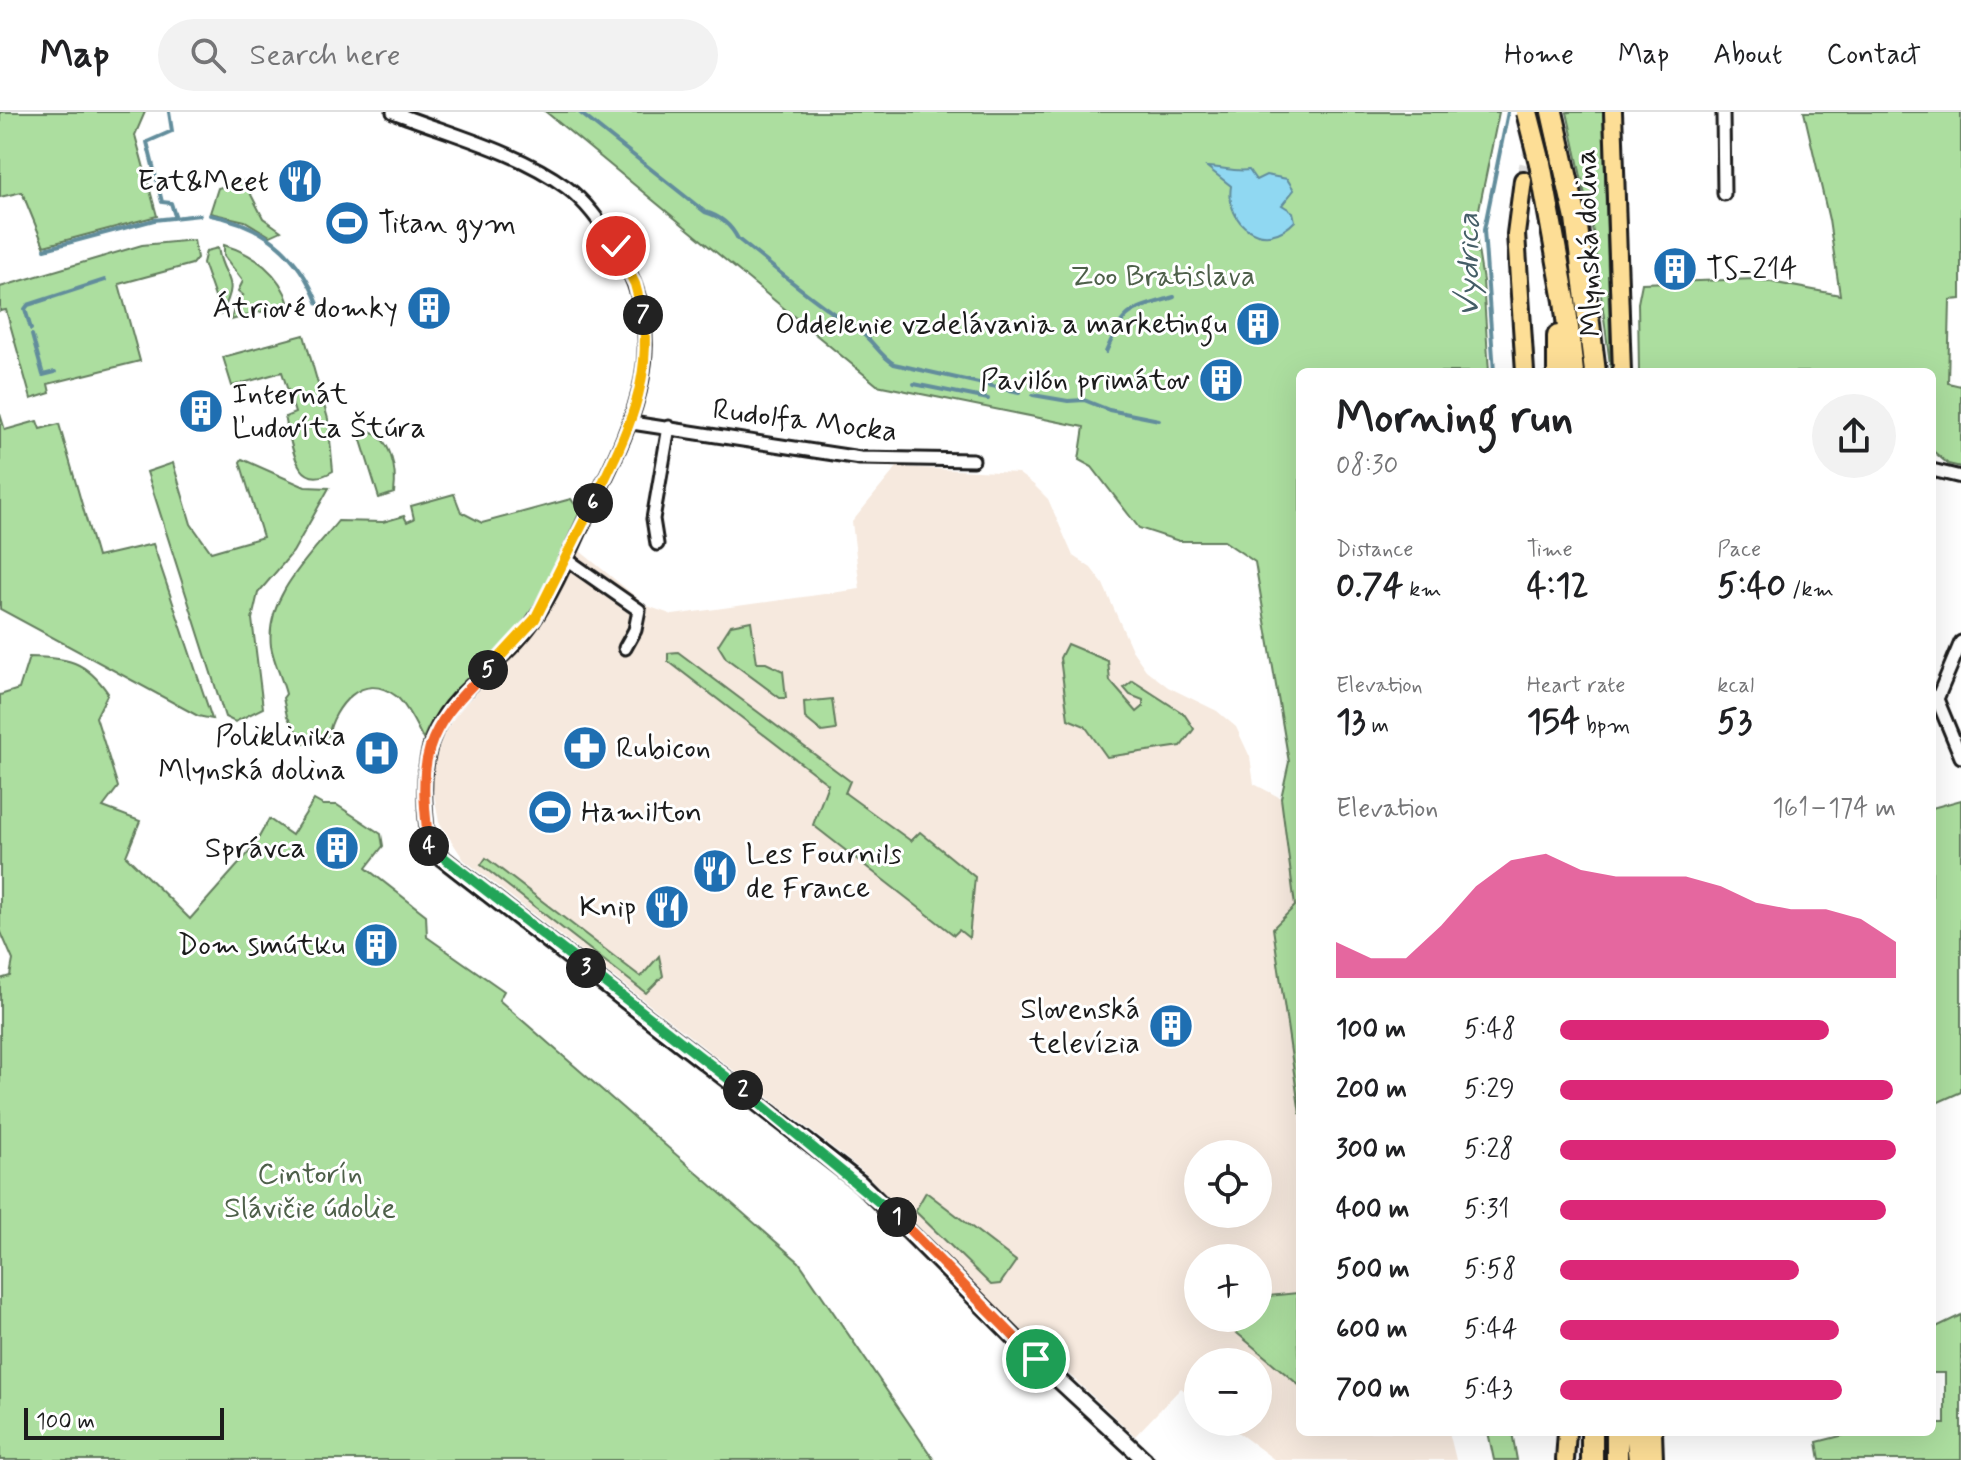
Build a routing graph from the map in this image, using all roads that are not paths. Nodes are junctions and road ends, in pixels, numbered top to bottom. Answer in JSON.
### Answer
{"nodes":[{"id":1,"x":393,"y":112,"type":"edge"},
{"id":2,"x":1527,"y":112,"type":"edge"},
{"id":3,"x":1613,"y":112,"type":"edge"},
{"id":4,"x":1723,"y":112,"type":"edge"},
{"id":5,"x":1552,"y":114,"type":"edge"},
{"id":6,"x":1523,"y":180,"type":"tunnel mouth"},
{"id":7,"x":1724,"y":194,"type":"dead end"},
{"id":8,"x":1560,"y":268,"type":"junction"},
{"id":9,"x":1525,"y":368,"type":"edge"},
{"id":10,"x":1558,"y":368,"type":"edge"},
{"id":11,"x":1572,"y":368,"type":"edge"},
{"id":12,"x":1595,"y":368,"type":"edge"},
{"id":13,"x":1622,"y":368,"type":"edge"},
{"id":14,"x":632,"y":423,"type":"junction"},
{"id":15,"x":669,"y":427,"type":"junction"},
{"id":16,"x":973,"y":460,"type":"dead end"},
{"id":17,"x":1936,"y":471,"type":"edge"},
{"id":18,"x":1961,"y":477,"type":"edge"},
{"id":19,"x":657,"y":544,"type":"dead end"},
{"id":20,"x":566,"y":559,"type":"junction"},
{"id":21,"x":1961,"y":642,"type":"edge"},
{"id":22,"x":625,"y":648,"type":"dead end"},
{"id":23,"x":1936,"y":694,"type":"edge"},
{"id":24,"x":1936,"y":702,"type":"edge"},
{"id":25,"x":1961,"y":757,"type":"edge"},
{"id":26,"x":429,"y":848,"type":"joint"},
{"id":27,"x":1567,"y":1436,"type":"edge"},
{"id":28,"x":1592,"y":1436,"type":"edge"},
{"id":29,"x":1617,"y":1436,"type":"edge"},
{"id":30,"x":1636,"y":1436,"type":"edge"},
{"id":31,"x":1653,"y":1436,"type":"edge"},
{"id":32,"x":1145,"y":1460,"type":"edge"},
{"id":33,"x":1565,"y":1460,"type":"edge"},
{"id":34,"x":1592,"y":1460,"type":"edge"},
{"id":35,"x":1617,"y":1460,"type":"edge"},
{"id":36,"x":1639,"y":1460,"type":"edge"},
{"id":37,"x":1654,"y":1460,"type":"edge"}],
"edges":[{"from":1,"to":14,"type":"street"},
{"from":2,"to":8,"type":"highway","bridge":true},
{"from":3,"to":13,"type":"main road","name":"Mlynská dolina"},
{"from":4,"to":7,"type":"street"},
{"from":5,"to":12,"type":"highway"},
{"from":6,"to":9,"type":"main road"},
{"from":8,"to":10,"type":"highway"},
{"from":8,"to":11,"type":"highway"},
{"from":14,"to":15,"type":"street","name":"Rudolfa Mocka"},
{"from":14,"to":20,"type":"street"},
{"from":15,"to":16,"type":"street","name":"Rudolfa Mocka"},
{"from":15,"to":19,"type":"street"},
{"from":17,"to":18,"type":"street"},
{"from":20,"to":22,"type":"street"},
{"from":20,"to":26,"type":"street"},
{"from":21,"to":23,"type":"street"},
{"from":24,"to":25,"type":"street"},
{"from":26,"to":32,"type":"street"},
{"from":27,"to":33,"type":"main road"},
{"from":28,"to":34,"type":"highway"},
{"from":29,"to":35,"type":"highway"},
{"from":30,"to":36,"type":"highway"},
{"from":31,"to":37,"type":"main road"}]}
